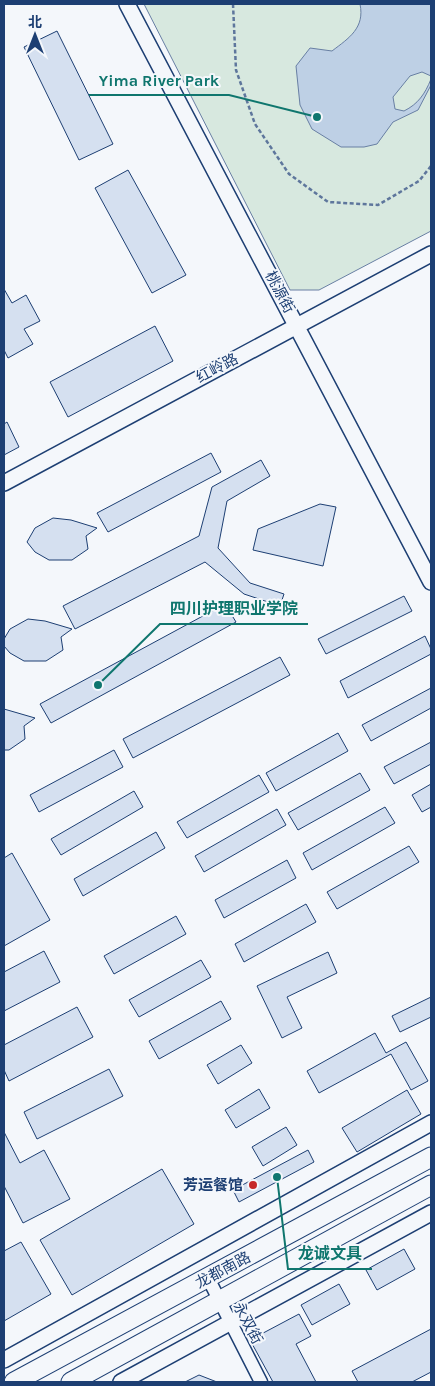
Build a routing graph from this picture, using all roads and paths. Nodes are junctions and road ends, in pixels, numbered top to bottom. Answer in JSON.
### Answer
{"nodes":[{"id":1,"x":127,"y":4,"type":"edge"},
{"id":2,"x":233,"y":4,"type":"edge"},
{"id":3,"x":431,"y":166,"type":"edge"},
{"id":4,"x":431,"y":254,"type":"edge"},
{"id":5,"x":297,"y":324,"type":"junction"},
{"id":6,"x":4,"y":484,"type":"edge"},
{"id":7,"x":431,"y":582,"type":"edge"},
{"id":8,"x":431,"y":1123,"type":"edge"},
{"id":9,"x":431,"y":1157,"type":"edge"},
{"id":10,"x":431,"y":1185,"type":"edge"},
{"id":11,"x":431,"y":1213,"type":"edge"},
{"id":12,"x":208,"y":1278,"type":"junction"},
{"id":13,"x":218,"y":1301,"type":"junction"},
{"id":14,"x":230,"y":1323,"type":"junction"},
{"id":15,"x":4,"y":1360,"type":"edge"},
{"id":16,"x":14,"y":1382,"type":"edge"},
{"id":17,"x":71,"y":1382,"type":"edge"},
{"id":18,"x":122,"y":1382,"type":"edge"},
{"id":19,"x":261,"y":1382,"type":"edge"}],
"edges":[{"from":1,"to":5,"type":"street","name":"桃源街"},
{"from":2,"to":3,"type":"path"},
{"from":4,"to":5,"type":"street","name":"红岭路"},
{"from":5,"to":6,"type":"street","name":"红岭路"},
{"from":5,"to":7,"type":"street","name":"桃源街"},
{"from":8,"to":15,"type":"street"},
{"from":9,"to":12,"type":"main road","name":"龙都南路"},
{"from":10,"to":13,"type":"main road","name":"龙都南路"},
{"from":11,"to":14,"type":"street"},
{"from":12,"to":13,"type":"street","name":"永双街"},
{"from":12,"to":16,"type":"main road","name":"龙都南路"},
{"from":13,"to":14,"type":"street","name":"永双街"},
{"from":13,"to":17,"type":"main road","name":"龙都南路"},
{"from":14,"to":18,"type":"street"},
{"from":14,"to":19,"type":"street","name":"永双街"}]}
